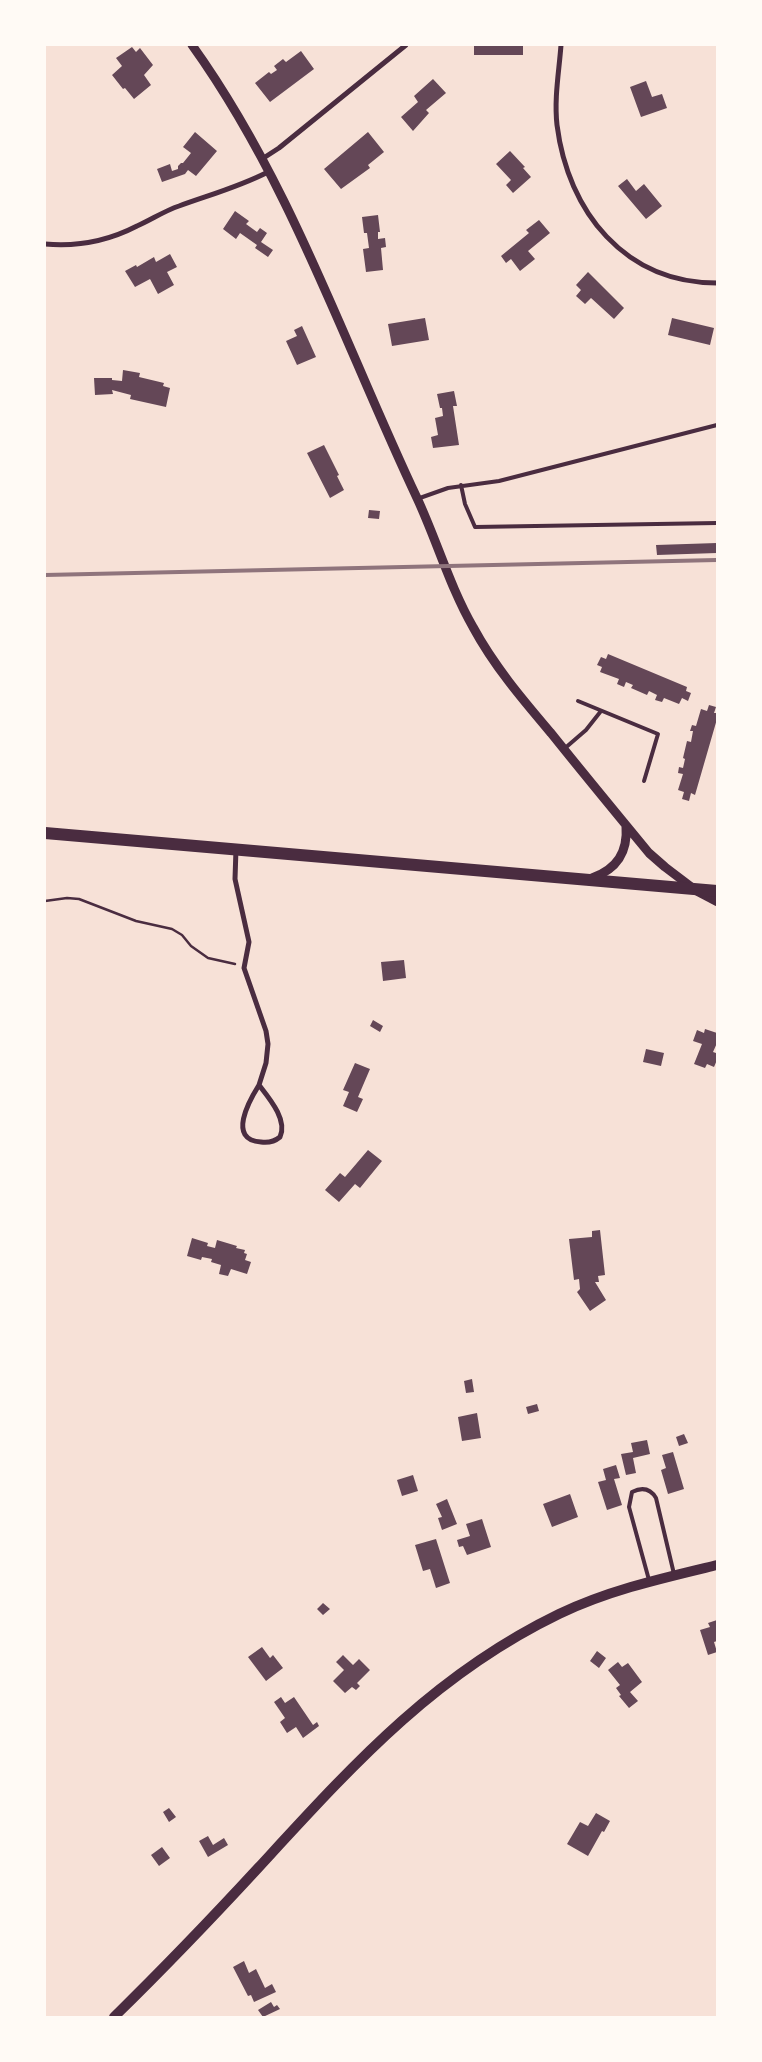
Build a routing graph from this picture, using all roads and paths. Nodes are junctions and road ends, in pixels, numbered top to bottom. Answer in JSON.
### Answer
{"nodes":[{"id":1,"x":192,"y":45,"type":"edge"},
{"id":2,"x":406,"y":45,"type":"edge"},
{"id":3,"x":561,"y":45,"type":"edge"},
{"id":4,"x":261,"y":160,"type":"junction"},
{"id":5,"x":268,"y":172,"type":"junction"},
{"id":6,"x":45,"y":244,"type":"edge"},
{"id":7,"x":717,"y":283,"type":"edge"},
{"id":8,"x":717,"y":425,"type":"edge"},
{"id":9,"x":461,"y":485,"type":"junction"},
{"id":10,"x":417,"y":499,"type":"junction"},
{"id":11,"x":717,"y":523,"type":"edge"},
{"id":12,"x":578,"y":701,"type":"dead end"},
{"id":13,"x":601,"y":711,"type":"junction"},
{"id":14,"x":564,"y":750,"type":"junction"},
{"id":15,"x":644,"y":781,"type":"dead end"},
{"id":16,"x":626,"y":825,"type":"junction"},
{"id":17,"x":45,"y":833,"type":"edge"},
{"id":18,"x":236,"y":849,"type":"junction"},
{"id":19,"x":589,"y":880,"type":"junction"},
{"id":20,"x":695,"y":889,"type":"junction"},
{"id":21,"x":717,"y":891,"type":"edge"},
{"id":22,"x":45,"y":901,"type":"edge"},
{"id":23,"x":717,"y":902,"type":"edge"},
{"id":24,"x":244,"y":965,"type":"junction"},
{"id":25,"x":259,"y":1086,"type":"junction"},
{"id":26,"x":717,"y":1565,"type":"edge"},
{"id":27,"x":675,"y":1576,"type":"junction"},
{"id":28,"x":649,"y":1582,"type":"junction"},
{"id":29,"x":114,"y":2017,"type":"edge"}],
"edges":[{"from":1,"to":4,"type":"street"},
{"from":2,"to":4,"type":"street"},
{"from":3,"to":7,"type":"street"},
{"from":4,"to":5,"type":"street"},
{"from":5,"to":6,"type":"street"},
{"from":5,"to":10,"type":"street"},
{"from":8,"to":9,"type":"lane"},
{"from":9,"to":10,"type":"lane"},
{"from":9,"to":11,"type":"lane"},
{"from":10,"to":14,"type":"street"},
{"from":12,"to":13,"type":"lane"},
{"from":13,"to":14,"type":"lane"},
{"from":13,"to":15,"type":"lane"},
{"from":14,"to":16,"type":"street"},
{"from":16,"to":19,"type":"street"},
{"from":16,"to":20,"type":"street"},
{"from":17,"to":18,"type":"main road"},
{"from":18,"to":19,"type":"main road"},
{"from":18,"to":24,"type":"street"},
{"from":19,"to":20,"type":"main road"},
{"from":20,"to":21,"type":"main road"},
{"from":20,"to":23,"type":"main road"},
{"from":22,"to":24,"type":"path"},
{"from":24,"to":25,"type":"street"},
{"from":25,"to":25,"type":"street"},
{"from":26,"to":27,"type":"main road"},
{"from":27,"to":28,"type":"main road"},
{"from":27,"to":28,"type":"lane"},
{"from":28,"to":29,"type":"main road"}]}
